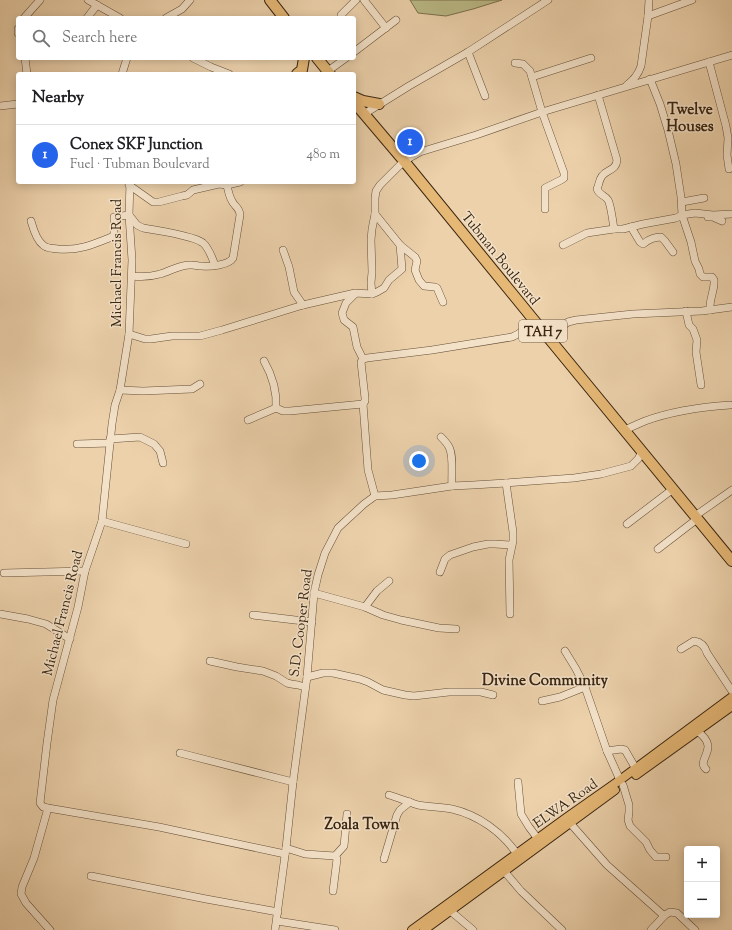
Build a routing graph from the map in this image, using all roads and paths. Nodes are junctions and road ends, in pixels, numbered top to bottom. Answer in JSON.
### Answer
{"nodes":[{"id":1,"x":40,"y":0,"type":"edge"},
{"id":2,"x":88,"y":0,"type":"edge"},
{"id":3,"x":190,"y":0,"type":"edge"},
{"id":4,"x":270,"y":0,"type":"edge"},
{"id":5,"x":356,"y":0,"type":"edge"},
{"id":6,"x":364,"y":0,"type":"edge"},
{"id":7,"x":548,"y":0,"type":"edge"},
{"id":8,"x":649,"y":0,"type":"edge"},
{"id":9,"x":692,"y":0,"type":"edge"},
{"id":10,"x":97,"y":5,"type":"junction"},
{"id":11,"x":26,"y":16,"type":"edge"},
{"id":12,"x":89,"y":16,"type":"edge"},
{"id":13,"x":116,"y":16,"type":"edge"},
{"id":14,"x":170,"y":16,"type":"edge"},
{"id":15,"x":282,"y":16,"type":"edge"},
{"id":16,"x":341,"y":16,"type":"edge"},
{"id":17,"x":648,"y":16,"type":"junction"},
{"id":18,"x":396,"y":20,"type":"dead end"},
{"id":19,"x":386,"y":28,"type":"junction"},
{"id":20,"x":356,"y":50,"type":"edge"},
{"id":21,"x":468,"y":52,"type":"junction"},
{"id":22,"x":732,"y":55,"type":"edge"},
{"id":23,"x":591,"y":58,"type":"dead end"},
{"id":24,"x":25,"y":60,"type":"edge"},
{"id":25,"x":126,"y":60,"type":"edge"},
{"id":26,"x":197,"y":60,"type":"edge"},
{"id":27,"x":304,"y":60,"type":"edge"},
{"id":28,"x":319,"y":60,"type":"edge"},
{"id":29,"x":344,"y":60,"type":"edge"},
{"id":30,"x":709,"y":62,"type":"junction"},
{"id":31,"x":515,"y":63,"type":"dead end"},
{"id":32,"x":27,"y":72,"type":"edge"},
{"id":33,"x":123,"y":72,"type":"edge"},
{"id":34,"x":222,"y":72,"type":"edge"},
{"id":35,"x":300,"y":72,"type":"edge"},
{"id":36,"x":328,"y":72,"type":"edge"},
{"id":37,"x":330,"y":72,"type":"edge"},
{"id":38,"x":532,"y":77,"type":"junction"},
{"id":39,"x":650,"y":79,"type":"junction"},
{"id":40,"x":626,"y":86,"type":"junction"},
{"id":41,"x":598,"y":95,"type":"junction"},
{"id":42,"x":484,"y":96,"type":"dead end"},
{"id":43,"x":356,"y":98,"type":"edge"},
{"id":44,"x":16,"y":104,"type":"edge"},
{"id":45,"x":356,"y":104,"type":"edge"},
{"id":46,"x":379,"y":104,"type":"junction"},
{"id":47,"x":0,"y":106,"type":"edge"},
{"id":48,"x":542,"y":112,"type":"junction"},
{"id":49,"x":356,"y":114,"type":"edge"},
{"id":50,"x":364,"y":114,"type":"junction"},
{"id":51,"x":373,"y":124,"type":"junction"},
{"id":52,"x":730,"y":146,"type":"edge"},
{"id":53,"x":404,"y":161,"type":"junction"},
{"id":54,"x":729,"y":169,"type":"dead end"},
{"id":55,"x":130,"y":184,"type":"edge"},
{"id":56,"x":131,"y":184,"type":"edge"},
{"id":57,"x":219,"y":184,"type":"edge"},
{"id":58,"x":219,"y":184,"type":"edge"},
{"id":59,"x":232,"y":184,"type":"edge"},
{"id":60,"x":228,"y":185,"type":"junction"},
{"id":61,"x":704,"y":198,"type":"dead end"},
{"id":62,"x":682,"y":202,"type":"junction"},
{"id":63,"x":545,"y":209,"type":"dead end"},
{"id":64,"x":376,"y":214,"type":"junction"},
{"id":65,"x":732,"y":214,"type":"edge"},
{"id":66,"x":129,"y":215,"type":"junction"},
{"id":67,"x":680,"y":217,"type":"junction"},
{"id":68,"x":31,"y":220,"type":"dead end"},
{"id":69,"x":722,"y":221,"type":"dead end"},
{"id":70,"x":631,"y":227,"type":"junction"},
{"id":71,"x":614,"y":230,"type":"junction"},
{"id":72,"x":400,"y":244,"type":"junction"},
{"id":73,"x":564,"y":245,"type":"dead end"},
{"id":74,"x":283,"y":250,"type":"dead end"},
{"id":75,"x":673,"y":252,"type":"dead end"},
{"id":76,"x":215,"y":265,"type":"junction"},
{"id":77,"x":132,"y":276,"type":"junction"},
{"id":78,"x":355,"y":293,"type":"junction"},
{"id":79,"x":372,"y":294,"type":"junction"},
{"id":80,"x":444,"y":302,"type":"dead end"},
{"id":81,"x":303,"y":305,"type":"junction"},
{"id":82,"x":732,"y":307,"type":"edge"},
{"id":83,"x":710,"y":310,"type":"junction"},
{"id":84,"x":686,"y":311,"type":"junction"},
{"id":85,"x":532,"y":319,"type":"junction"},
{"id":86,"x":129,"y":334,"type":"junction"},
{"id":87,"x":548,"y":337,"type":"junction"},
{"id":88,"x":363,"y":359,"type":"junction"},
{"id":89,"x":264,"y":361,"type":"dead end"},
{"id":90,"x":200,"y":384,"type":"dead end"},
{"id":91,"x":701,"y":385,"type":"dead end"},
{"id":92,"x":120,"y":390,"type":"junction"},
{"id":93,"x":363,"y":404,"type":"junction"},
{"id":94,"x":730,"y":405,"type":"dead end"},
{"id":95,"x":276,"y":408,"type":"junction"},
{"id":96,"x":248,"y":420,"type":"dead end"},
{"id":97,"x":625,"y":430,"type":"junction"},
{"id":98,"x":441,"y":437,"type":"dead end"},
{"id":99,"x":110,"y":441,"type":"junction"},
{"id":100,"x":77,"y":444,"type":"dead end"},
{"id":101,"x":642,"y":452,"type":"junction"},
{"id":102,"x":162,"y":463,"type":"dead end"},
{"id":103,"x":506,"y":483,"type":"junction"},
{"id":104,"x":452,"y":486,"type":"junction"},
{"id":105,"x":673,"y":489,"type":"junction"},
{"id":106,"x":732,"y":490,"type":"edge"},
{"id":107,"x":375,"y":496,"type":"junction"},
{"id":108,"x":696,"y":517,"type":"junction"},
{"id":109,"x":102,"y":521,"type":"junction"},
{"id":110,"x":627,"y":524,"type":"dead end"},
{"id":111,"x":186,"y":544,"type":"dead end"},
{"id":112,"x":511,"y":545,"type":"junction"},
{"id":113,"x":658,"y":549,"type":"dead end"},
{"id":114,"x":732,"y":561,"type":"edge"},
{"id":115,"x":85,"y":571,"type":"junction"},
{"id":116,"x":440,"y":572,"type":"dead end"},
{"id":117,"x":4,"y":573,"type":"dead end"},
{"id":118,"x":389,"y":581,"type":"dead end"},
{"id":119,"x":314,"y":593,"type":"junction"},
{"id":120,"x":365,"y":607,"type":"junction"},
{"id":121,"x":0,"y":614,"type":"edge"},
{"id":122,"x":510,"y":614,"type":"dead end"},
{"id":123,"x":252,"y":615,"type":"dead end"},
{"id":124,"x":312,"y":622,"type":"junction"},
{"id":125,"x":456,"y":629,"type":"dead end"},
{"id":126,"x":70,"y":639,"type":"junction"},
{"id":127,"x":681,"y":649,"type":"dead end"},
{"id":128,"x":565,"y":651,"type":"dead end"},
{"id":129,"x":210,"y":661,"type":"dead end"},
{"id":130,"x":307,"y":677,"type":"junction"},
{"id":131,"x":305,"y":687,"type":"junction"},
{"id":132,"x":585,"y":687,"type":"junction"},
{"id":133,"x":732,"y":691,"type":"edge"},
{"id":134,"x":493,"y":695,"type":"dead end"},
{"id":135,"x":732,"y":697,"type":"edge"},
{"id":136,"x":542,"y":701,"type":"dead end"},
{"id":137,"x":732,"y":706,"type":"edge"},
{"id":138,"x":696,"y":731,"type":"junction"},
{"id":139,"x":607,"y":751,"type":"junction"},
{"id":140,"x":180,"y":753,"type":"dead end"},
{"id":141,"x":636,"y":769,"type":"junction"},
{"id":142,"x":706,"y":770,"type":"dead end"},
{"id":143,"x":293,"y":782,"type":"junction"},
{"id":144,"x":518,"y":782,"type":"dead end"},
{"id":145,"x":622,"y":782,"type":"junction"},
{"id":146,"x":389,"y":795,"type":"dead end"},
{"id":147,"x":410,"y":802,"type":"junction"},
{"id":148,"x":48,"y":808,"type":"junction"},
{"id":149,"x":348,"y":814,"type":"dead end"},
{"id":150,"x":570,"y":823,"type":"junction"},
{"id":151,"x":538,"y":839,"type":"junction"},
{"id":152,"x":285,"y":851,"type":"junction"},
{"id":153,"x":517,"y":854,"type":"junction"},
{"id":154,"x":335,"y":856,"type":"junction"},
{"id":155,"x":666,"y":857,"type":"dead end"},
{"id":156,"x":384,"y":859,"type":"dead end"},
{"id":157,"x":504,"y":871,"type":"junction"},
{"id":158,"x":91,"y":876,"type":"dead end"},
{"id":159,"x":333,"y":891,"type":"dead end"},
{"id":160,"x":448,"y":909,"type":"junction"},
{"id":161,"x":278,"y":912,"type":"junction"},
{"id":162,"x":664,"y":915,"type":"junction"},
{"id":163,"x":276,"y":921,"type":"junction"},
{"id":164,"x":50,"y":930,"type":"edge"},
{"id":165,"x":275,"y":930,"type":"edge"},
{"id":166,"x":335,"y":930,"type":"edge"},
{"id":167,"x":412,"y":930,"type":"edge"},
{"id":168,"x":424,"y":930,"type":"edge"},
{"id":169,"x":473,"y":930,"type":"edge"},
{"id":170,"x":562,"y":930,"type":"edge"},
{"id":171,"x":651,"y":930,"type":"edge"},
{"id":172,"x":695,"y":930,"type":"edge"}],
"edges":[{"from":1,"to":11,"type":"street"},
{"from":2,"to":10,"type":"street"},
{"from":3,"to":14,"type":"street"},
{"from":4,"to":15,"type":"highway"},
{"from":5,"to":16,"type":"street"},
{"from":6,"to":19,"type":"street"},
{"from":7,"to":21,"type":"street"},
{"from":8,"to":17,"type":"street"},
{"from":9,"to":17,"type":"street"},
{"from":10,"to":12,"type":"street"},
{"from":10,"to":13,"type":"street"},
{"from":17,"to":40,"type":"street"},
{"from":18,"to":19,"type":"street"},
{"from":19,"to":20,"type":"street"},
{"from":21,"to":42,"type":"street"},
{"from":21,"to":46,"type":"street"},
{"from":22,"to":30,"type":"street"},
{"from":23,"to":38,"type":"street"},
{"from":24,"to":32,"type":"street"},
{"from":25,"to":33,"type":"street"},
{"from":26,"to":34,"type":"street"},
{"from":27,"to":35,"type":"highway"},
{"from":28,"to":36,"type":"highway"},
{"from":29,"to":37,"type":"street"},
{"from":30,"to":39,"type":"street"},
{"from":30,"to":52,"type":"street"},
{"from":31,"to":38,"type":"street"},
{"from":38,"to":48,"type":"street"},
{"from":39,"to":40,"type":"street"},
{"from":39,"to":62,"type":"street"},
{"from":40,"to":41,"type":"street"},
{"from":41,"to":48,"type":"street"},
{"from":41,"to":71,"type":"street"},
{"from":43,"to":46,"type":"highway"},
{"from":44,"to":47,"type":"street"},
{"from":45,"to":50,"type":"highway","name":"Tubman Boulevard","number":"TAH 7"},
{"from":46,"to":50,"type":"street"},
{"from":48,"to":53,"type":"street"},
{"from":48,"to":63,"type":"street"},
{"from":49,"to":51,"type":"highway"},
{"from":50,"to":51,"type":"highway","name":"Tubman Boulevard","number":"TAH 7"},
{"from":51,"to":53,"type":"highway","name":"Tubman Boulevard","number":"TAH 7"},
{"from":52,"to":54,"type":"street"},
{"from":53,"to":64,"type":"street"},
{"from":53,"to":85,"type":"highway","name":"Tubman Boulevard","number":"TAH 7"},
{"from":55,"to":66,"type":"street","name":"Michael Francis Road"},
{"from":56,"to":58,"type":"street"},
{"from":57,"to":60,"type":"street"},
{"from":59,"to":60,"type":"street"},
{"from":60,"to":76,"type":"street"},
{"from":61,"to":62,"type":"street"},
{"from":62,"to":67,"type":"street"},
{"from":64,"to":72,"type":"street"},
{"from":64,"to":79,"type":"street"},
{"from":65,"to":67,"type":"street"},
{"from":66,"to":68,"type":"street"},
{"from":66,"to":76,"type":"street"},
{"from":66,"to":77,"type":"street","name":"Michael Francis Road"},
{"from":67,"to":69,"type":"street"},
{"from":67,"to":70,"type":"street"},
{"from":67,"to":83,"type":"street"},
{"from":70,"to":71,"type":"street"},
{"from":70,"to":75,"type":"street"},
{"from":71,"to":73,"type":"street"},
{"from":72,"to":79,"type":"street"},
{"from":72,"to":80,"type":"street"},
{"from":74,"to":81,"type":"street"},
{"from":76,"to":77,"type":"street"},
{"from":77,"to":86,"type":"street","name":"Michael Francis Road"},
{"from":78,"to":79,"type":"street"},
{"from":78,"to":81,"type":"street"},
{"from":78,"to":88,"type":"street"},
{"from":81,"to":86,"type":"street"},
{"from":82,"to":83,"type":"street"},
{"from":83,"to":84,"type":"street"},
{"from":84,"to":87,"type":"street"},
{"from":84,"to":91,"type":"street"},
{"from":85,"to":87,"type":"highway","name":"Tubman Boulevard","number":"TAH 7"},
{"from":85,"to":88,"type":"street"},
{"from":86,"to":92,"type":"street","name":"Michael Francis Road"},
{"from":87,"to":97,"type":"highway","name":"Tubman Boulevard","number":"TAH 7"},
{"from":88,"to":93,"type":"street"},
{"from":89,"to":95,"type":"street"},
{"from":90,"to":92,"type":"street"},
{"from":92,"to":99,"type":"street","name":"Michael Francis Road"},
{"from":93,"to":95,"type":"street"},
{"from":93,"to":107,"type":"street"},
{"from":94,"to":97,"type":"street"},
{"from":95,"to":96,"type":"street"},
{"from":97,"to":101,"type":"highway","name":"Tubman Boulevard","number":"TAH 7"},
{"from":98,"to":104,"type":"street"},
{"from":99,"to":100,"type":"street"},
{"from":99,"to":102,"type":"street"},
{"from":99,"to":109,"type":"street","name":"Michael Francis Road"},
{"from":101,"to":103,"type":"street"},
{"from":101,"to":105,"type":"highway","name":"Tubman Boulevard","number":"TAH 7"},
{"from":103,"to":104,"type":"street"},
{"from":103,"to":112,"type":"street"},
{"from":104,"to":107,"type":"street"},
{"from":105,"to":108,"type":"highway","name":"Tubman Boulevard","number":"TAH 7"},
{"from":105,"to":110,"type":"street"},
{"from":106,"to":108,"type":"street"},
{"from":107,"to":119,"type":"street","name":"S.D. Cooper Road"},
{"from":108,"to":113,"type":"street"},
{"from":108,"to":114,"type":"highway","name":"Tubman Boulevard","number":"TAH 7"},
{"from":109,"to":111,"type":"street"},
{"from":109,"to":115,"type":"street","name":"Michael Francis Road"},
{"from":112,"to":116,"type":"street"},
{"from":112,"to":122,"type":"street"},
{"from":115,"to":117,"type":"street"},
{"from":115,"to":126,"type":"street","name":"Michael Francis Road"},
{"from":118,"to":120,"type":"street"},
{"from":119,"to":120,"type":"street"},
{"from":119,"to":124,"type":"street","name":"S.D. Cooper Road"},
{"from":120,"to":125,"type":"street"},
{"from":121,"to":126,"type":"street"},
{"from":123,"to":124,"type":"street"},
{"from":124,"to":130,"type":"street","name":"S.D. Cooper Road"},
{"from":126,"to":148,"type":"street","name":"Michael Francis Road"},
{"from":127,"to":133,"type":"street"},
{"from":128,"to":132,"type":"street"},
{"from":129,"to":131,"type":"street"},
{"from":130,"to":131,"type":"street","name":"S.D. Cooper Road"},
{"from":130,"to":134,"type":"street"},
{"from":131,"to":143,"type":"street","name":"S.D. Cooper Road"},
{"from":132,"to":136,"type":"street"},
{"from":132,"to":139,"type":"street"},
{"from":135,"to":141,"type":"main road","name":"ELWA Road"},
{"from":137,"to":138,"type":"main road","name":"ELWA Road"},
{"from":138,"to":142,"type":"street"},
{"from":138,"to":145,"type":"main road","name":"ELWA Road"},
{"from":139,"to":141,"type":"street"},
{"from":139,"to":145,"type":"street"},
{"from":140,"to":143,"type":"street"},
{"from":141,"to":145,"type":"main road","name":"ELWA Road"},
{"from":143,"to":152,"type":"street","name":"S.D. Cooper Road"},
{"from":144,"to":151,"type":"street"},
{"from":145,"to":150,"type":"main road","name":"ELWA Road"},
{"from":145,"to":151,"type":"main road","name":"ELWA Road"},
{"from":145,"to":155,"type":"street"},
{"from":146,"to":147,"type":"street"},
{"from":147,"to":153,"type":"street"},
{"from":147,"to":156,"type":"street"},
{"from":148,"to":152,"type":"street"},
{"from":148,"to":164,"type":"street"},
{"from":149,"to":154,"type":"street"},
{"from":150,"to":157,"type":"main road","name":"ELWA Road"},
{"from":150,"to":162,"type":"street"},
{"from":151,"to":153,"type":"main road","name":"ELWA Road"},
{"from":152,"to":154,"type":"street"},
{"from":152,"to":161,"type":"street","name":"S.D. Cooper Road"},
{"from":153,"to":160,"type":"main road","name":"ELWA Road"},
{"from":154,"to":159,"type":"street"},
{"from":157,"to":160,"type":"main road","name":"ELWA Road"},
{"from":157,"to":170,"type":"street"},
{"from":158,"to":161,"type":"street"},
{"from":160,"to":167,"type":"main road","name":"ELWA Road"},
{"from":160,"to":168,"type":"main road","name":"ELWA Road"},
{"from":160,"to":169,"type":"street"},
{"from":161,"to":163,"type":"street","name":"S.D. Cooper Road"},
{"from":162,"to":171,"type":"street"},
{"from":162,"to":172,"type":"street"},
{"from":163,"to":165,"type":"street","name":"S.D. Cooper Road"},
{"from":163,"to":166,"type":"street"}]}
